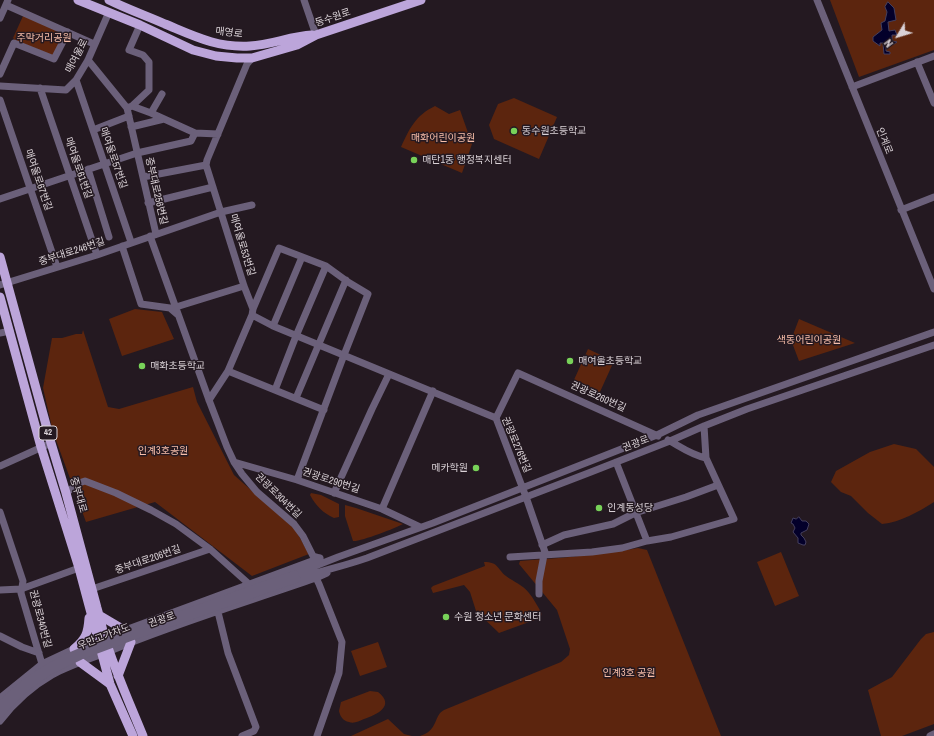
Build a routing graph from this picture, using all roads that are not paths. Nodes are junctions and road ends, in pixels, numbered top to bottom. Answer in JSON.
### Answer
{"nodes":[{"id":1,"x":78,"y":0,"type":"edge"},
{"id":2,"x":84,"y":0,"type":"edge"},
{"id":3,"x":304,"y":0,"type":"edge"},
{"id":4,"x":421,"y":0,"type":"edge"},
{"id":5,"x":818,"y":0,"type":"edge"},
{"id":6,"x":113,"y":1,"type":"edge"},
{"id":7,"x":7,"y":2,"type":"edge"},
{"id":8,"x":109,"y":12,"type":"junction"},
{"id":9,"x":0,"y":18,"type":"edge"},
{"id":10,"x":140,"y":25,"type":"junction"},
{"id":11,"x":68,"y":32,"type":"junction"},
{"id":12,"x":316,"y":35,"type":"junction"},
{"id":13,"x":94,"y":44,"type":"junction"},
{"id":14,"x":934,"y":56,"type":"edge"},
{"id":15,"x":252,"y":58,"type":"junction"},
{"id":16,"x":88,"y":60,"type":"junction"},
{"id":17,"x":917,"y":62,"type":"junction"},
{"id":18,"x":0,"y":74,"type":"edge"},
{"id":19,"x":76,"y":80,"type":"junction"},
{"id":20,"x":0,"y":86,"type":"edge"},
{"id":21,"x":852,"y":87,"type":"junction"},
{"id":22,"x":40,"y":88,"type":"junction"},
{"id":23,"x":162,"y":94,"type":"dead end"},
{"id":24,"x":0,"y":100,"type":"edge"},
{"id":25,"x":934,"y":101,"type":"edge"},
{"id":26,"x":129,"y":110,"type":"junction"},
{"id":27,"x":151,"y":113,"type":"junction"},
{"id":28,"x":164,"y":119,"type":"junction"},
{"id":29,"x":131,"y":127,"type":"junction"},
{"id":30,"x":93,"y":130,"type":"junction"},
{"id":31,"x":195,"y":133,"type":"junction"},
{"id":32,"x":218,"y":134,"type":"junction"},
{"id":33,"x":137,"y":153,"type":"junction"},
{"id":34,"x":105,"y":164,"type":"junction"},
{"id":35,"x":206,"y":165,"type":"junction"},
{"id":36,"x":88,"y":169,"type":"junction"},
{"id":37,"x":70,"y":175,"type":"junction"},
{"id":38,"x":142,"y":177,"type":"junction"},
{"id":39,"x":213,"y":186,"type":"junction"},
{"id":40,"x":30,"y":189,"type":"junction"},
{"id":41,"x":934,"y":197,"type":"edge"},
{"id":42,"x":0,"y":199,"type":"edge"},
{"id":43,"x":148,"y":203,"type":"junction"},
{"id":44,"x":252,"y":205,"type":"dead end"},
{"id":45,"x":902,"y":210,"type":"junction"},
{"id":46,"x":221,"y":212,"type":"junction"},
{"id":47,"x":153,"y":235,"type":"junction"},
{"id":48,"x":109,"y":237,"type":"dead end"},
{"id":49,"x":131,"y":242,"type":"junction"},
{"id":50,"x":122,"y":246,"type":"junction"},
{"id":51,"x":96,"y":254,"type":"junction"},
{"id":52,"x":0,"y":257,"type":"edge"},
{"id":53,"x":302,"y":257,"type":"junction"},
{"id":54,"x":326,"y":266,"type":"junction"},
{"id":55,"x":57,"y":267,"type":"junction"},
{"id":56,"x":346,"y":280,"type":"junction"},
{"id":57,"x":4,"y":284,"type":"edge"},
{"id":58,"x":244,"y":286,"type":"junction"},
{"id":59,"x":934,"y":289,"type":"edge"},
{"id":60,"x":0,"y":298,"type":"edge"},
{"id":61,"x":176,"y":310,"type":"junction"},
{"id":62,"x":253,"y":312,"type":"junction"},
{"id":63,"x":273,"y":326,"type":"junction"},
{"id":64,"x":10,"y":331,"type":"junction"},
{"id":65,"x":934,"y":332,"type":"edge"},
{"id":66,"x":0,"y":333,"type":"edge"},
{"id":67,"x":296,"y":336,"type":"junction"},
{"id":68,"x":319,"y":345,"type":"junction"},
{"id":69,"x":934,"y":345,"type":"edge"},
{"id":70,"x":344,"y":355,"type":"junction"},
{"id":71,"x":228,"y":371,"type":"junction"},
{"id":72,"x":390,"y":374,"type":"junction"},
{"id":73,"x":275,"y":390,"type":"junction"},
{"id":74,"x":433,"y":391,"type":"junction"},
{"id":75,"x":296,"y":398,"type":"junction"},
{"id":76,"x":209,"y":400,"type":"junction"},
{"id":77,"x":324,"y":410,"type":"junction"},
{"id":78,"x":496,"y":418,"type":"junction"},
{"id":79,"x":704,"y":426,"type":"junction"},
{"id":80,"x":657,"y":435,"type":"junction"},
{"id":81,"x":670,"y":441,"type":"junction"},
{"id":82,"x":51,"y":443,"type":"junction"},
{"id":83,"x":42,"y":447,"type":"junction"},
{"id":84,"x":706,"y":458,"type":"junction"},
{"id":85,"x":234,"y":462,"type":"junction"},
{"id":86,"x":616,"y":462,"type":"junction"},
{"id":87,"x":0,"y":466,"type":"edge"},
{"id":88,"x":297,"y":480,"type":"junction"},
{"id":89,"x":718,"y":485,"type":"junction"},
{"id":90,"x":523,"y":487,"type":"junction"},
{"id":91,"x":66,"y":493,"type":"junction"},
{"id":92,"x":334,"y":493,"type":"junction"},
{"id":93,"x":526,"y":497,"type":"junction"},
{"id":94,"x":382,"y":509,"type":"junction"},
{"id":95,"x":0,"y":512,"type":"edge"},
{"id":96,"x":635,"y":513,"type":"junction"},
{"id":97,"x":420,"y":527,"type":"junction"},
{"id":98,"x":647,"y":541,"type":"junction"},
{"id":99,"x":542,"y":545,"type":"junction"},
{"id":100,"x":210,"y":549,"type":"junction"},
{"id":101,"x":545,"y":555,"type":"junction"},
{"id":102,"x":510,"y":556,"type":"dead end"},
{"id":103,"x":338,"y":557,"type":"junction"},
{"id":104,"x":320,"y":558,"type":"junction"},
{"id":105,"x":346,"y":565,"type":"junction"},
{"id":106,"x":79,"y":568,"type":"junction"},
{"id":107,"x":296,"y":577,"type":"junction"},
{"id":108,"x":316,"y":578,"type":"junction"},
{"id":109,"x":249,"y":584,"type":"junction"},
{"id":110,"x":21,"y":589,"type":"junction"},
{"id":111,"x":92,"y":589,"type":"junction"},
{"id":112,"x":0,"y":590,"type":"edge"},
{"id":113,"x":539,"y":594,"type":"dead end"},
{"id":114,"x":90,"y":611,"type":"junction"},
{"id":115,"x":218,"y":612,"type":"junction"},
{"id":116,"x":99,"y":615,"type":"junction"},
{"id":117,"x":126,"y":630,"type":"junction"},
{"id":118,"x":0,"y":636,"type":"edge"},
{"id":119,"x":101,"y":639,"type":"junction"},
{"id":120,"x":131,"y":642,"type":"junction"},
{"id":121,"x":74,"y":648,"type":"junction"},
{"id":122,"x":105,"y":652,"type":"junction"},
{"id":123,"x":39,"y":653,"type":"junction"},
{"id":124,"x":80,"y":662,"type":"junction"},
{"id":125,"x":42,"y":664,"type":"junction"},
{"id":126,"x":118,"y":676,"type":"junction"},
{"id":127,"x":110,"y":684,"type":"junction"},
{"id":128,"x":0,"y":698,"type":"edge"},
{"id":129,"x":0,"y":705,"type":"edge"},
{"id":130,"x":1,"y":717,"type":"edge"},
{"id":131,"x":256,"y":733,"type":"edge"},
{"id":132,"x":133,"y":736,"type":"edge"},
{"id":133,"x":143,"y":736,"type":"edge"},
{"id":134,"x":242,"y":736,"type":"edge"},
{"id":135,"x":317,"y":736,"type":"edge"}],
"edges":[{"from":1,"to":8,"type":"main road","name":"동수원로"},
{"from":2,"to":8,"type":"street"},
{"from":3,"to":12,"type":"street"},
{"from":4,"to":12,"type":"main road","name":"동수원로"},
{"from":5,"to":21,"type":"street","name":"인계로"},
{"from":6,"to":12,"type":"main road","name":"매영로"},
{"from":7,"to":9,"type":"street"},
{"from":7,"to":11,"type":"street"},
{"from":8,"to":10,"type":"main road","name":"동수원로"},
{"from":8,"to":13,"type":"street","name":"매여울로"},
{"from":10,"to":15,"type":"main road","name":"동수원로"},
{"from":10,"to":26,"type":"street"},
{"from":11,"to":13,"type":"street"},
{"from":11,"to":18,"type":"street"},
{"from":12,"to":15,"type":"main road","name":"동수원로"},
{"from":13,"to":16,"type":"street","name":"매여울로"},
{"from":14,"to":17,"type":"street"},
{"from":15,"to":32,"type":"street"},
{"from":16,"to":19,"type":"street","name":"매여울로"},
{"from":16,"to":26,"type":"street"},
{"from":17,"to":21,"type":"street"},
{"from":17,"to":25,"type":"street"},
{"from":19,"to":22,"type":"street","name":"매여울로"},
{"from":19,"to":30,"type":"street","name":"매여울로57번길"},
{"from":20,"to":22,"type":"street","name":"매여울로"},
{"from":21,"to":45,"type":"street","name":"인계로"},
{"from":22,"to":37,"type":"street","name":"매여울로61번길"},
{"from":23,"to":27,"type":"street"},
{"from":24,"to":40,"type":"street","name":"매여울로67번길"},
{"from":26,"to":27,"type":"street"},
{"from":26,"to":29,"type":"street","name":"중부대로256번길"},
{"from":26,"to":30,"type":"street"},
{"from":27,"to":28,"type":"street"},
{"from":28,"to":29,"type":"street"},
{"from":28,"to":31,"type":"street"},
{"from":29,"to":33,"type":"street","name":"중부대로256번길"},
{"from":30,"to":34,"type":"street","name":"매여울로57번길"},
{"from":31,"to":32,"type":"street"},
{"from":31,"to":33,"type":"street","name":"중부대로256번길"},
{"from":32,"to":35,"type":"street"},
{"from":33,"to":34,"type":"street","name":"중부대로256번길"},
{"from":33,"to":38,"type":"street","name":"중부대로256번길"},
{"from":34,"to":36,"type":"street","name":"중부대로256번길"},
{"from":34,"to":49,"type":"street","name":"매여울로57번길"},
{"from":35,"to":38,"type":"street"},
{"from":35,"to":39,"type":"street","name":"매여울로53번길"},
{"from":36,"to":37,"type":"street","name":"중부대로256번길"},
{"from":36,"to":48,"type":"street"},
{"from":37,"to":40,"type":"street","name":"중부대로256번길"},
{"from":37,"to":51,"type":"street","name":"매여울로61번길"},
{"from":38,"to":43,"type":"street","name":"중부대로256번길"},
{"from":39,"to":43,"type":"street"},
{"from":39,"to":46,"type":"street","name":"매여울로53번길"},
{"from":40,"to":42,"type":"street","name":"중부대로256번길"},
{"from":40,"to":55,"type":"street","name":"매여울로67번길"},
{"from":41,"to":45,"type":"street"},
{"from":43,"to":47,"type":"street","name":"중부대로256번길"},
{"from":44,"to":46,"type":"street","name":"중부대로246번길"},
{"from":45,"to":59,"type":"street","name":"인계로"},
{"from":46,"to":47,"type":"street","name":"중부대로246번길"},
{"from":46,"to":58,"type":"street","name":"매여울로53번길"},
{"from":47,"to":49,"type":"street","name":"중부대로246번길"},
{"from":47,"to":61,"type":"street"},
{"from":49,"to":50,"type":"street","name":"중부대로246번길"},
{"from":50,"to":51,"type":"street","name":"중부대로246번길"},
{"from":50,"to":61,"type":"street"},
{"from":51,"to":55,"type":"street","name":"중부대로246번길"},
{"from":52,"to":57,"type":"main road","name":"중부대로","number":"42"},
{"from":53,"to":54,"type":"street"},
{"from":53,"to":62,"type":"street"},
{"from":53,"to":63,"type":"street"},
{"from":54,"to":56,"type":"street"},
{"from":54,"to":67,"type":"street"},
{"from":55,"to":57,"type":"street","name":"중부대로246번길"},
{"from":56,"to":68,"type":"street"},
{"from":56,"to":70,"type":"street"},
{"from":57,"to":82,"type":"main road","name":"중부대로","number":"42"},
{"from":58,"to":61,"type":"street"},
{"from":58,"to":62,"type":"street","name":"매여울로53번길"},
{"from":60,"to":64,"type":"main road","name":"중부대로","number":"42"},
{"from":61,"to":76,"type":"street","name":"권광로304번길"},
{"from":62,"to":63,"type":"street","name":"권광로276번길"},
{"from":62,"to":71,"type":"street"},
{"from":63,"to":67,"type":"street","name":"권광로276번길"},
{"from":64,"to":66,"type":"street"},
{"from":64,"to":83,"type":"main road","name":"중부대로","number":"42"},
{"from":65,"to":80,"type":"street","name":"권광로"},
{"from":67,"to":68,"type":"street","name":"권광로276번길"},
{"from":67,"to":73,"type":"street"},
{"from":68,"to":70,"type":"street","name":"권광로276번길"},
{"from":68,"to":75,"type":"street"},
{"from":69,"to":79,"type":"street","name":"권광로"},
{"from":70,"to":72,"type":"street","name":"권광로276번길"},
{"from":70,"to":77,"type":"street"},
{"from":71,"to":73,"type":"street"},
{"from":71,"to":76,"type":"street"},
{"from":72,"to":74,"type":"street","name":"권광로276번길"},
{"from":72,"to":92,"type":"street"},
{"from":73,"to":75,"type":"street"},
{"from":74,"to":78,"type":"street","name":"권광로276번길"},
{"from":74,"to":94,"type":"street"},
{"from":75,"to":77,"type":"street"},
{"from":76,"to":85,"type":"street","name":"권광로304번길"},
{"from":77,"to":88,"type":"street"},
{"from":78,"to":80,"type":"street","name":"권광로260번길"},
{"from":78,"to":90,"type":"street","name":"권광로276번길"},
{"from":79,"to":81,"type":"street","name":"권광로"},
{"from":79,"to":84,"type":"street"},
{"from":80,"to":81,"type":"street","name":"권광로260번길"},
{"from":80,"to":90,"type":"street","name":"권광로"},
{"from":81,"to":84,"type":"street","name":"권광로260번길"},
{"from":81,"to":86,"type":"street","name":"권광로"},
{"from":82,"to":83,"type":"street"},
{"from":82,"to":91,"type":"main road","name":"중부대로","number":"42"},
{"from":83,"to":87,"type":"street"},
{"from":83,"to":106,"type":"main road","name":"중부대로","number":"42"},
{"from":84,"to":89,"type":"street"},
{"from":85,"to":88,"type":"street","name":"권광로290번길"},
{"from":85,"to":104,"type":"street","name":"권광로304번길"},
{"from":86,"to":93,"type":"street","name":"권광로"},
{"from":86,"to":96,"type":"street"},
{"from":88,"to":92,"type":"street","name":"권광로290번길"},
{"from":89,"to":96,"type":"street"},
{"from":89,"to":98,"type":"street"},
{"from":90,"to":93,"type":"street","name":"권광로276번길"},
{"from":90,"to":97,"type":"street","name":"권광로"},
{"from":91,"to":100,"type":"street"},
{"from":91,"to":111,"type":"main road","name":"중부대로","number":"42"},
{"from":92,"to":94,"type":"street","name":"권광로290번길"},
{"from":93,"to":99,"type":"street","name":"권광로276번길"},
{"from":93,"to":105,"type":"street","name":"권광로"},
{"from":94,"to":97,"type":"street","name":"권광로290번길"},
{"from":95,"to":110,"type":"street","name":"권광로340번길"},
{"from":96,"to":98,"type":"street"},
{"from":96,"to":99,"type":"street"},
{"from":97,"to":103,"type":"street","name":"권광로"},
{"from":98,"to":101,"type":"street"},
{"from":99,"to":101,"type":"street","name":"권광로276번길"},
{"from":100,"to":109,"type":"street"},
{"from":100,"to":111,"type":"street","name":"중부대로206번길"},
{"from":101,"to":102,"type":"street"},
{"from":101,"to":113,"type":"street"},
{"from":103,"to":104,"type":"street","name":"권광로"},
{"from":103,"to":107,"type":"street","name":"권광로"},
{"from":104,"to":109,"type":"street","name":"권광로"},
{"from":105,"to":107,"type":"street","name":"권광로"},
{"from":105,"to":108,"type":"street","name":"권광로"},
{"from":106,"to":110,"type":"street"},
{"from":106,"to":114,"type":"main road","name":"중부대로","number":"42"},
{"from":107,"to":129,"type":"street","name":"우만고가차도","bridge":true},
{"from":107,"to":130,"type":"street","name":"우만고가차도","bridge":true},
{"from":108,"to":115,"type":"street","name":"권광로"},
{"from":108,"to":135,"type":"street"},
{"from":109,"to":117,"type":"street","name":"권광로"},
{"from":110,"to":112,"type":"street"},
{"from":110,"to":123,"type":"street","name":"권광로340번길"},
{"from":111,"to":116,"type":"main road","name":"중부대로","number":"42"},
{"from":114,"to":119,"type":"main road","name":"중부대로","number":"42"},
{"from":114,"to":121,"type":"main road"},
{"from":115,"to":120,"type":"street","name":"권광로"},
{"from":115,"to":131,"type":"street"},
{"from":116,"to":117,"type":"main road"},
{"from":116,"to":119,"type":"main road","name":"중부대로","number":"42"},
{"from":117,"to":119,"type":"street","name":"권광로"},
{"from":118,"to":123,"type":"street"},
{"from":119,"to":121,"type":"street","name":"권광로"},
{"from":119,"to":122,"type":"main road","name":"중부대로","number":"42"},
{"from":120,"to":122,"type":"street","name":"권광로"},
{"from":120,"to":126,"type":"main road"},
{"from":121,"to":125,"type":"street","name":"권광로"},
{"from":122,"to":124,"type":"street","name":"권광로"},
{"from":122,"to":126,"type":"main road","name":"중부대로","number":"42"},
{"from":122,"to":127,"type":"main road","name":"중부대로","number":"42"},
{"from":123,"to":125,"type":"street","name":"권광로340번길"},
{"from":124,"to":127,"type":"main road"},
{"from":124,"to":130,"type":"street","name":"권광로"},
{"from":125,"to":128,"type":"street","name":"권광로"},
{"from":126,"to":133,"type":"main road","name":"중부대로","number":"42"},
{"from":127,"to":132,"type":"main road","name":"중부대로","number":"42"},
{"from":131,"to":134,"type":"street"}]}
